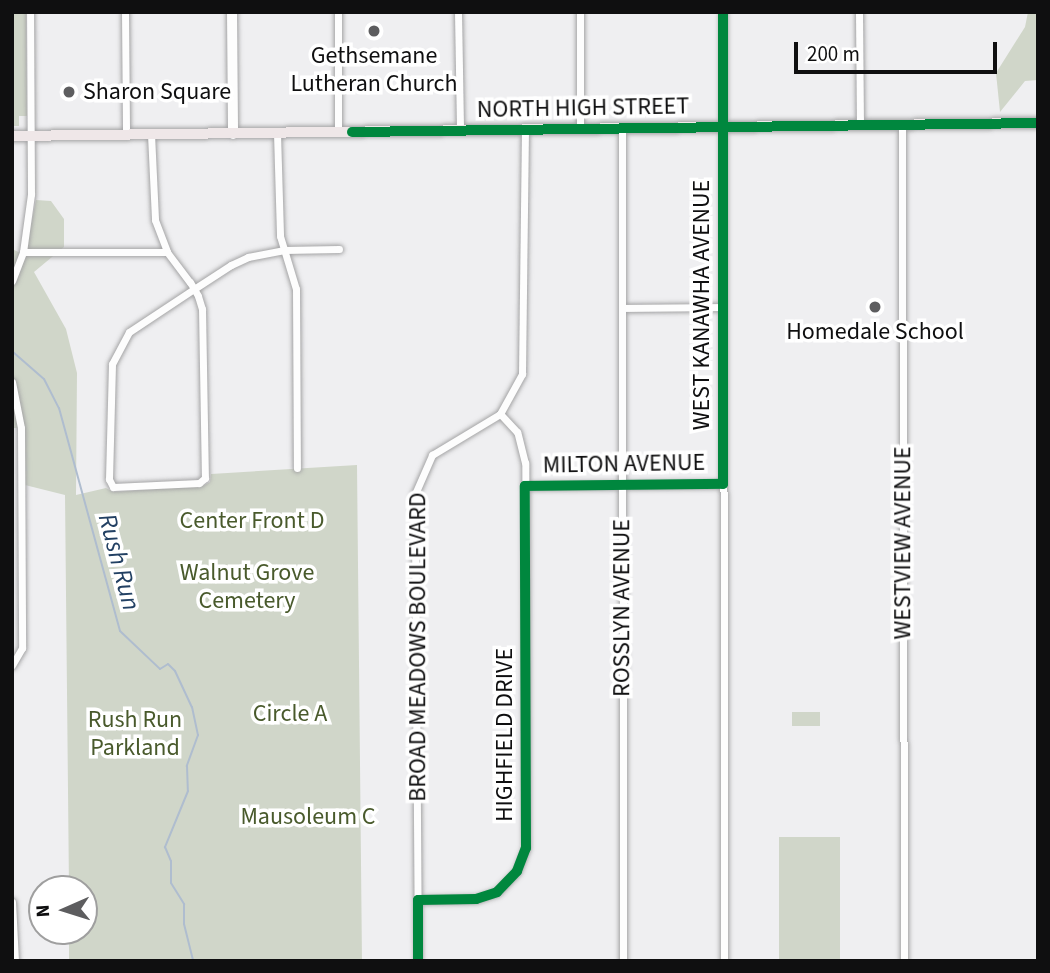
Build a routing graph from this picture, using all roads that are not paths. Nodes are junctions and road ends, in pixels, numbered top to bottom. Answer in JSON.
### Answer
{"nodes":[{"id":1,"x":30,"y":12,"type":"edge"},
{"id":2,"x":125,"y":12,"type":"edge"},
{"id":3,"x":232,"y":12,"type":"edge"},
{"id":4,"x":338,"y":12,"type":"edge"},
{"id":5,"x":458,"y":12,"type":"edge"},
{"id":6,"x":580,"y":12,"type":"edge"},
{"id":7,"x":723,"y":12,"type":"edge"},
{"id":8,"x":859,"y":12,"type":"edge"},
{"id":9,"x":1038,"y":123,"type":"edge"},
{"id":10,"x":860,"y":125,"type":"junction"},
{"id":11,"x":902,"y":125,"type":"junction"},
{"id":12,"x":723,"y":127,"type":"junction"},
{"id":13,"x":622,"y":128,"type":"junction"},
{"id":14,"x":580,"y":129,"type":"junction"},
{"id":15,"x":525,"y":130,"type":"junction"},
{"id":16,"x":460,"y":131,"type":"junction"},
{"id":17,"x":338,"y":132,"type":"junction"},
{"id":18,"x":277,"y":133,"type":"junction"},
{"id":19,"x":151,"y":134,"type":"junction"},
{"id":20,"x":233,"y":134,"type":"junction"},
{"id":21,"x":126,"y":135,"type":"junction"},
{"id":22,"x":12,"y":136,"type":"edge"},
{"id":23,"x":31,"y":136,"type":"junction"},
{"id":24,"x":284,"y":250,"type":"junction"},
{"id":25,"x":339,"y":250,"type":"dead end"},
{"id":26,"x":23,"y":252,"type":"junction"},
{"id":27,"x":167,"y":252,"type":"junction"},
{"id":28,"x":12,"y":281,"type":"edge"},
{"id":29,"x":194,"y":289,"type":"junction"},
{"id":30,"x":723,"y":307,"type":"junction"},
{"id":31,"x":622,"y":309,"type":"junction"},
{"id":32,"x":12,"y":382,"type":"edge"},
{"id":33,"x":500,"y":414,"type":"junction"},
{"id":34,"x":296,"y":468,"type":"dead end"},
{"id":35,"x":12,"y":484,"type":"edge"},
{"id":36,"x":21,"y":484,"type":"junction"},
{"id":37,"x":723,"y":484,"type":"junction"},
{"id":38,"x":622,"y":485,"type":"junction"},
{"id":39,"x":525,"y":486,"type":"junction"},
{"id":40,"x":14,"y":664,"type":"edge"},
{"id":41,"x":418,"y":900,"type":"junction"},
{"id":42,"x":12,"y":902,"type":"edge"},
{"id":43,"x":15,"y":961,"type":"edge"},
{"id":44,"x":418,"y":961,"type":"edge"},
{"id":45,"x":623,"y":961,"type":"edge"},
{"id":46,"x":724,"y":961,"type":"edge"},
{"id":47,"x":904,"y":961,"type":"edge"}],
"edges":[{"from":1,"to":23,"type":"street"},
{"from":2,"to":21,"type":"street"},
{"from":3,"to":20,"type":"main road"},
{"from":4,"to":17,"type":"street"},
{"from":5,"to":16,"type":"street"},
{"from":6,"to":14,"type":"street"},
{"from":7,"to":12,"type":"street","name":"WEST KANAWHA AVENUE"},
{"from":8,"to":10,"type":"street"},
{"from":9,"to":11,"type":"main road","name":"NORTH HIGH STREET"},
{"from":10,"to":11,"type":"main road","name":"NORTH HIGH STREET"},
{"from":10,"to":12,"type":"main road","name":"NORTH HIGH STREET"},
{"from":11,"to":47,"type":"street","name":"WESTVIEW AVENUE"},
{"from":12,"to":13,"type":"main road","name":"NORTH HIGH STREET"},
{"from":12,"to":30,"type":"street","name":"WEST KANAWHA AVENUE"},
{"from":13,"to":14,"type":"main road","name":"NORTH HIGH STREET"},
{"from":13,"to":31,"type":"street","name":"ROSSLYN AVENUE"},
{"from":14,"to":15,"type":"main road","name":"NORTH HIGH STREET"},
{"from":15,"to":16,"type":"main road","name":"NORTH HIGH STREET"},
{"from":15,"to":33,"type":"street"},
{"from":16,"to":17,"type":"main road","name":"NORTH HIGH STREET"},
{"from":17,"to":18,"type":"main road","name":"NORTH HIGH STREET"},
{"from":18,"to":20,"type":"main road","name":"NORTH HIGH STREET"},
{"from":18,"to":24,"type":"street"},
{"from":19,"to":20,"type":"main road","name":"NORTH HIGH STREET"},
{"from":19,"to":21,"type":"main road","name":"NORTH HIGH STREET"},
{"from":19,"to":27,"type":"street"},
{"from":21,"to":23,"type":"main road","name":"NORTH HIGH STREET"},
{"from":22,"to":23,"type":"main road","name":"NORTH HIGH STREET"},
{"from":23,"to":26,"type":"street"},
{"from":24,"to":25,"type":"street"},
{"from":24,"to":29,"type":"street"},
{"from":24,"to":34,"type":"street"},
{"from":26,"to":27,"type":"street"},
{"from":26,"to":28,"type":"street"},
{"from":27,"to":29,"type":"street"},
{"from":29,"to":29,"type":"street"},
{"from":30,"to":31,"type":"street"},
{"from":30,"to":37,"type":"street","name":"WEST KANAWHA AVENUE"},
{"from":31,"to":38,"type":"street","name":"ROSSLYN AVENUE"},
{"from":32,"to":36,"type":"street"},
{"from":33,"to":39,"type":"street","name":"HIGHFIELD DRIVE"},
{"from":33,"to":41,"type":"street","name":"BROAD MEADOWS BOULEVARD"},
{"from":35,"to":36,"type":"street"},
{"from":36,"to":40,"type":"street"},
{"from":37,"to":38,"type":"street","name":"MILTON AVENUE"},
{"from":37,"to":46,"type":"street","name":"WEST KANAWHA AVENUE"},
{"from":38,"to":39,"type":"street","name":"MILTON AVENUE"},
{"from":38,"to":45,"type":"street","name":"ROSSLYN AVENUE"},
{"from":39,"to":41,"type":"street","name":"HIGHFIELD DRIVE"},
{"from":41,"to":44,"type":"street","name":"BROAD MEADOWS BOULEVARD"},
{"from":42,"to":43,"type":"street"}]}
